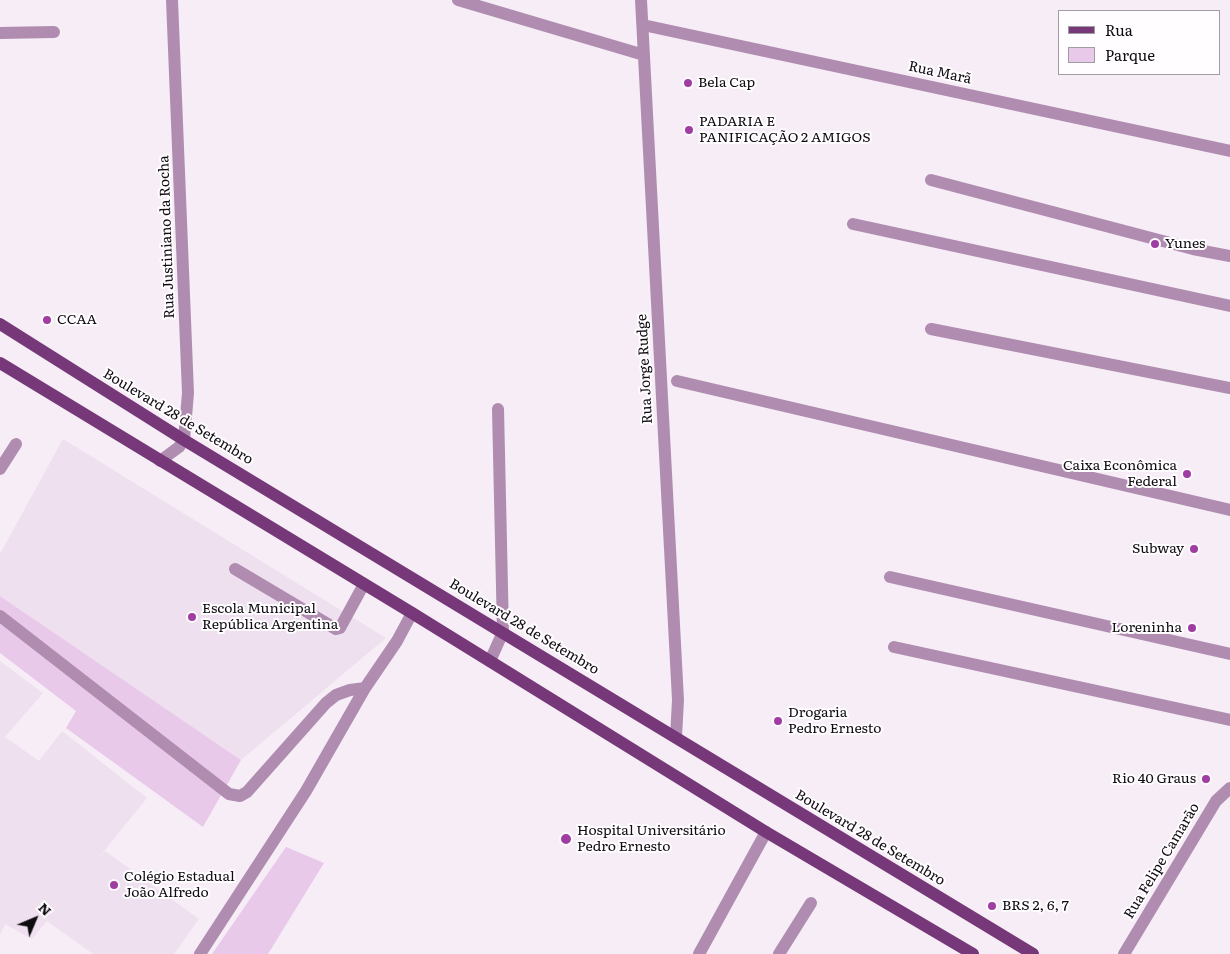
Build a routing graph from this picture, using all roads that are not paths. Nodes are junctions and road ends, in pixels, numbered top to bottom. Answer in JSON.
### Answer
{"nodes":[{"id":1,"x":172,"y":0,"type":"edge"},
{"id":2,"x":458,"y":0,"type":"edge"},
{"id":3,"x":642,"y":0,"type":"edge"},
{"id":4,"x":643,"y":25,"type":"junction"},
{"id":5,"x":54,"y":32,"type":"dead end"},
{"id":6,"x":0,"y":33,"type":"edge"},
{"id":7,"x":644,"y":55,"type":"junction"},
{"id":8,"x":1230,"y":150,"type":"edge"},
{"id":9,"x":931,"y":180,"type":"dead end"},
{"id":10,"x":853,"y":224,"type":"dead end"},
{"id":11,"x":1230,"y":256,"type":"edge"},
{"id":12,"x":1230,"y":306,"type":"edge"},
{"id":13,"x":0,"y":324,"type":"edge"},
{"id":14,"x":931,"y":329,"type":"dead end"},
{"id":15,"x":0,"y":363,"type":"edge"},
{"id":16,"x":677,"y":381,"type":"dead end"},
{"id":17,"x":1230,"y":388,"type":"edge"},
{"id":18,"x":498,"y":409,"type":"dead end"},
{"id":19,"x":184,"y":440,"type":"junction"},
{"id":20,"x":16,"y":444,"type":"dead end"},
{"id":21,"x":160,"y":461,"type":"junction"},
{"id":22,"x":0,"y":469,"type":"edge"},
{"id":23,"x":1230,"y":510,"type":"edge"},
{"id":24,"x":235,"y":570,"type":"dead end"},
{"id":25,"x":890,"y":577,"type":"dead end"},
{"id":26,"x":364,"y":584,"type":"junction"},
{"id":27,"x":412,"y":613,"type":"junction"},
{"id":28,"x":0,"y":616,"type":"edge"},
{"id":29,"x":503,"y":632,"type":"junction"},
{"id":30,"x":894,"y":647,"type":"dead end"},
{"id":31,"x":1230,"y":654,"type":"edge"},
{"id":32,"x":490,"y":661,"type":"junction"},
{"id":33,"x":365,"y":688,"type":"junction"},
{"id":34,"x":1230,"y":720,"type":"edge"},
{"id":35,"x":676,"y":737,"type":"junction"},
{"id":36,"x":1230,"y":788,"type":"edge"},
{"id":37,"x":766,"y":832,"type":"junction"},
{"id":38,"x":811,"y":904,"type":"dead end"},
{"id":39,"x":200,"y":954,"type":"edge"},
{"id":40,"x":699,"y":954,"type":"edge"},
{"id":41,"x":779,"y":954,"type":"edge"},
{"id":42,"x":973,"y":954,"type":"edge"},
{"id":43,"x":1033,"y":954,"type":"edge"},
{"id":44,"x":1124,"y":954,"type":"edge"}],
"edges":[{"from":1,"to":19,"type":"street","name":"Rua Justiniano da Rocha"},
{"from":2,"to":7,"type":"street"},
{"from":3,"to":4,"type":"street","name":"Rua Jorge Rudge"},
{"from":4,"to":7,"type":"street","name":"Rua Jorge Rudge"},
{"from":4,"to":8,"type":"street","name":"Rua Marã"},
{"from":5,"to":6,"type":"street"},
{"from":7,"to":35,"type":"street","name":"Rua Jorge Rudge"},
{"from":9,"to":11,"type":"street"},
{"from":10,"to":12,"type":"street"},
{"from":13,"to":19,"type":"main road","name":"Boulevard 28 de Setembro"},
{"from":14,"to":17,"type":"street"},
{"from":15,"to":21,"type":"main road"},
{"from":16,"to":23,"type":"street"},
{"from":18,"to":29,"type":"street"},
{"from":19,"to":21,"type":"street"},
{"from":19,"to":29,"type":"main road","name":"Boulevard 28 de Setembro"},
{"from":20,"to":22,"type":"street"},
{"from":21,"to":26,"type":"main road"},
{"from":24,"to":26,"type":"street"},
{"from":25,"to":31,"type":"street"},
{"from":26,"to":27,"type":"main road"},
{"from":27,"to":32,"type":"main road"},
{"from":27,"to":33,"type":"street"},
{"from":28,"to":33,"type":"street"},
{"from":29,"to":32,"type":"street"},
{"from":29,"to":35,"type":"main road","name":"Boulevard 28 de Setembro"},
{"from":30,"to":34,"type":"street"},
{"from":32,"to":37,"type":"main road"},
{"from":33,"to":39,"type":"street"},
{"from":35,"to":43,"type":"main road","name":"Boulevard 28 de Setembro"},
{"from":36,"to":44,"type":"street","name":"Rua Felipe Camarão"},
{"from":37,"to":40,"type":"street"},
{"from":37,"to":42,"type":"main road"},
{"from":38,"to":41,"type":"street"}]}
